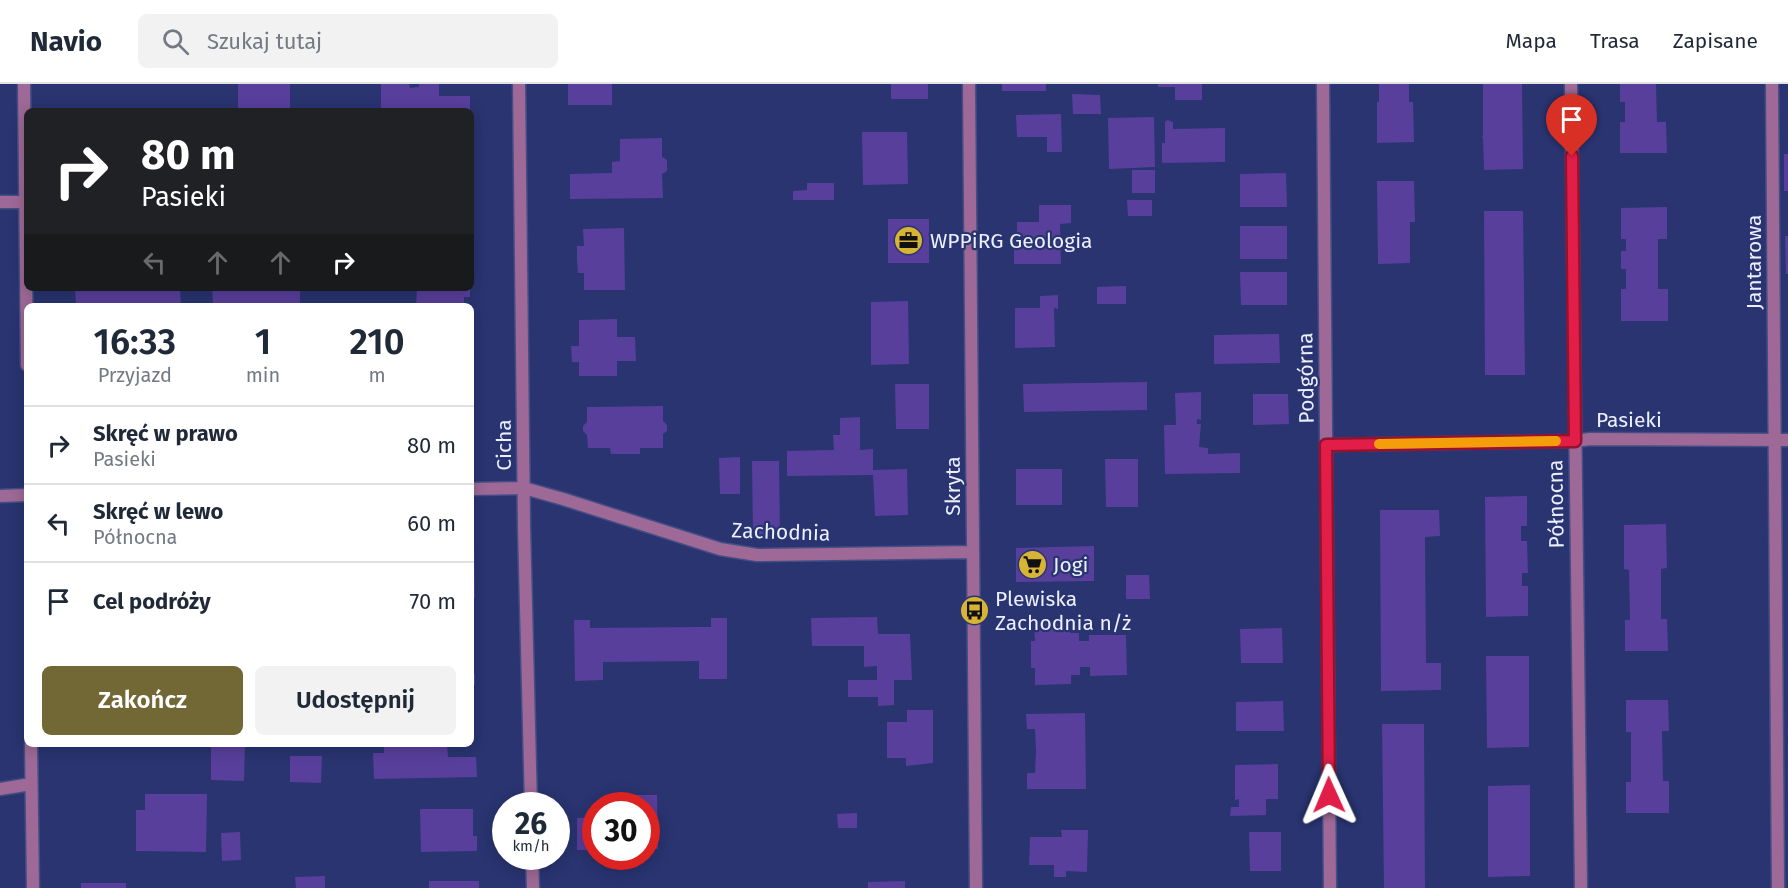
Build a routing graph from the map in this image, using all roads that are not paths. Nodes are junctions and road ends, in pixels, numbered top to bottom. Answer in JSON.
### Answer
{"nodes":[{"id":1,"x":24,"y":84,"type":"edge"},
{"id":2,"x":519,"y":84,"type":"edge"},
{"id":3,"x":969,"y":84,"type":"edge"},
{"id":4,"x":1323,"y":84,"type":"edge"},
{"id":5,"x":1571,"y":84,"type":"edge"},
{"id":6,"x":1772,"y":84,"type":"edge"},
{"id":7,"x":24,"y":108,"type":"edge"},
{"id":8,"x":0,"y":202,"type":"edge"},
{"id":9,"x":24,"y":202,"type":"edge"},
{"id":10,"x":1782,"y":440,"type":"edge"},
{"id":11,"x":1575,"y":441,"type":"junction"},
{"id":12,"x":1326,"y":445,"type":"junction"},
{"id":13,"x":524,"y":488,"type":"junction"},
{"id":14,"x":474,"y":489,"type":"edge"},
{"id":15,"x":24,"y":495,"type":"edge"},
{"id":16,"x":0,"y":496,"type":"edge"},
{"id":17,"x":973,"y":552,"type":"junction"},
{"id":18,"x":31,"y":747,"type":"edge"},
{"id":19,"x":31,"y":784,"type":"junction"},
{"id":20,"x":0,"y":789,"type":"edge"},
{"id":21,"x":531,"y":792,"type":"edge"},
{"id":22,"x":532,"y":870,"type":"edge"},
{"id":23,"x":33,"y":888,"type":"edge"},
{"id":24,"x":533,"y":888,"type":"edge"},
{"id":25,"x":976,"y":888,"type":"edge"},
{"id":26,"x":1330,"y":888,"type":"edge"},
{"id":27,"x":1581,"y":888,"type":"edge"},
{"id":28,"x":1778,"y":888,"type":"edge"}],
"edges":[{"from":1,"to":7,"type":"street"},
{"from":2,"to":13,"type":"street","name":"Cicha"},
{"from":3,"to":17,"type":"street","name":"Skryta"},
{"from":4,"to":12,"type":"street","name":"Podgórna"},
{"from":5,"to":11,"type":"street","name":"Północna"},
{"from":6,"to":10,"type":"street","name":"Jantarowa"},
{"from":8,"to":9,"type":"street"},
{"from":10,"to":11,"type":"street","name":"Pasieki"},
{"from":10,"to":28,"type":"street","name":"Jantarowa"},
{"from":11,"to":12,"type":"street","name":"Pasieki"},
{"from":11,"to":27,"type":"street","name":"Północna"},
{"from":12,"to":26,"type":"street","name":"Podgórna"},
{"from":13,"to":14,"type":"street","name":"Zachodnia"},
{"from":13,"to":17,"type":"street","name":"Zachodnia"},
{"from":13,"to":21,"type":"street","name":"Cicha"},
{"from":15,"to":16,"type":"street"},
{"from":17,"to":25,"type":"street","name":"Skryta"},
{"from":18,"to":19,"type":"street"},
{"from":19,"to":20,"type":"street"},
{"from":19,"to":23,"type":"street"},
{"from":22,"to":24,"type":"street"}]}
